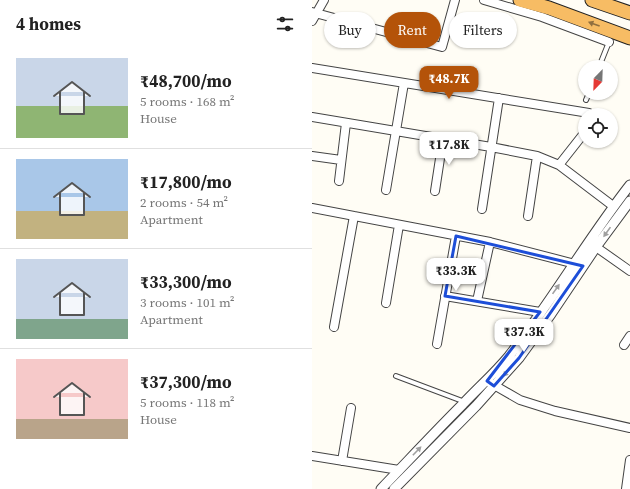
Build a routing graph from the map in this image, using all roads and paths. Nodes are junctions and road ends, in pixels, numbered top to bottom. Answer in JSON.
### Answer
{"nodes":[{"id":1,"x":324,"y":0,"type":"edge"},
{"id":2,"x":455,"y":0,"type":"edge"},
{"id":3,"x":484,"y":0,"type":"edge"},
{"id":4,"x":520,"y":0,"type":"edge"},
{"id":5,"x":592,"y":0,"type":"edge"},
{"id":6,"x":630,"y":13,"type":"edge"},
{"id":7,"x":313,"y":16,"type":"edge"},
{"id":8,"x":630,"y":38,"type":"edge"},
{"id":9,"x":609,"y":42,"type":"joint"},
{"id":10,"x":602,"y":60,"type":"edge"},
{"id":11,"x":312,"y":68,"type":"edge"},
{"id":12,"x":404,"y":83,"type":"junction"},
{"id":13,"x":499,"y":98,"type":"junction"},
{"id":14,"x":578,"y":111,"type":"edge"},
{"id":15,"x":312,"y":117,"type":"edge"},
{"id":16,"x":346,"y":123,"type":"junction"},
{"id":17,"x":396,"y":131,"type":"junction"},
{"id":18,"x":443,"y":139,"type":"junction"},
{"id":19,"x":578,"y":141,"type":"edge"},
{"id":20,"x":491,"y":147,"type":"junction"},
{"id":21,"x":312,"y":156,"type":"edge"},
{"id":22,"x":537,"y":156,"type":"junction"},
{"id":23,"x":341,"y":160,"type":"junction"},
{"id":24,"x":559,"y":165,"type":"junction"},
{"id":25,"x":339,"y":182,"type":"dead end"},
{"id":26,"x":630,"y":185,"type":"edge"},
{"id":27,"x":386,"y":190,"type":"dead end"},
{"id":28,"x":435,"y":191,"type":"dead end"},
{"id":29,"x":630,"y":200,"type":"edge"},
{"id":30,"x":613,"y":206,"type":"junction"},
{"id":31,"x":312,"y":208,"type":"edge"},
{"id":32,"x":482,"y":208,"type":"dead end"},
{"id":33,"x":354,"y":216,"type":"junction"},
{"id":34,"x":528,"y":216,"type":"dead end"},
{"id":35,"x":399,"y":225,"type":"junction"},
{"id":36,"x":456,"y":236,"type":"junction"},
{"id":37,"x":490,"y":242,"type":"junction"},
{"id":38,"x":596,"y":247,"type":"junction"},
{"id":39,"x":579,"y":265,"type":"junction"},
{"id":40,"x":630,"y":271,"type":"edge"},
{"id":41,"x":445,"y":296,"type":"junction"},
{"id":42,"x":477,"y":301,"type":"junction"},
{"id":43,"x":386,"y":303,"type":"dead end"},
{"id":44,"x":540,"y":312,"type":"junction"},
{"id":45,"x":334,"y":327,"type":"dead end"},
{"id":46,"x":630,"y":336,"type":"edge"},
{"id":47,"x":437,"y":344,"type":"dead end"},
{"id":48,"x":624,"y":345,"type":"dead end"},
{"id":49,"x":396,"y":376,"type":"dead end"},
{"id":50,"x":491,"y":383,"type":"junction"},
{"id":51,"x":465,"y":402,"type":"junction"},
{"id":52,"x":351,"y":408,"type":"dead end"},
{"id":53,"x":630,"y":428,"type":"edge"},
{"id":54,"x":312,"y":456,"type":"edge"},
{"id":55,"x":630,"y":460,"type":"edge"},
{"id":56,"x":342,"y":461,"type":"junction"},
{"id":57,"x":399,"y":470,"type":"junction"},
{"id":58,"x":381,"y":489,"type":"edge"},
{"id":59,"x":394,"y":489,"type":"edge"},
{"id":60,"x":626,"y":489,"type":"edge"}],
"edges":[{"from":1,"to":7,"type":"street"},
{"from":2,"to":7,"type":"street"},
{"from":3,"to":9,"type":"street"},
{"from":8,"to":4,"type":"highway","one_way":true},
{"from":5,"to":6,"type":"highway"},
{"from":9,"to":10,"type":"lane"},
{"from":11,"to":12,"type":"street"},
{"from":12,"to":13,"type":"street"},
{"from":12,"to":17,"type":"street"},
{"from":13,"to":14,"type":"street"},
{"from":13,"to":20,"type":"street"},
{"from":15,"to":16,"type":"street"},
{"from":16,"to":17,"type":"street"},
{"from":16,"to":23,"type":"street"},
{"from":17,"to":18,"type":"street"},
{"from":17,"to":27,"type":"street"},
{"from":18,"to":20,"type":"street"},
{"from":18,"to":28,"type":"street"},
{"from":19,"to":24,"type":"street"},
{"from":20,"to":22,"type":"street"},
{"from":20,"to":32,"type":"street"},
{"from":21,"to":23,"type":"street"},
{"from":22,"to":24,"type":"street"},
{"from":22,"to":34,"type":"street"},
{"from":23,"to":25,"type":"street"},
{"from":24,"to":30,"type":"street"},
{"from":26,"to":30,"type":"street"},
{"from":29,"to":38,"type":"street","one_way":true},
{"from":30,"to":39,"type":"street"},
{"from":31,"to":33,"type":"street"},
{"from":33,"to":35,"type":"street"},
{"from":33,"to":45,"type":"street"},
{"from":35,"to":36,"type":"street"},
{"from":35,"to":43,"type":"street"},
{"from":36,"to":37,"type":"street"},
{"from":36,"to":41,"type":"street"},
{"from":37,"to":39,"type":"street"},
{"from":37,"to":42,"type":"street"},
{"from":38,"to":39,"type":"street"},
{"from":38,"to":40,"type":"street"},
{"from":44,"to":39,"type":"street","one_way":true},
{"from":39,"to":50,"type":"street","one_way":true},
{"from":41,"to":42,"type":"street"},
{"from":41,"to":47,"type":"street"},
{"from":42,"to":44,"type":"street"},
{"from":44,"to":50,"type":"street"},
{"from":46,"to":48,"type":"street"},
{"from":49,"to":51,"type":"lane"},
{"from":50,"to":51,"type":"street"},
{"from":50,"to":53,"type":"street"},
{"from":50,"to":59,"type":"street"},
{"from":57,"to":51,"type":"street","one_way":true},
{"from":52,"to":56,"type":"street"},
{"from":54,"to":56,"type":"street"},
{"from":55,"to":60,"type":"street"},
{"from":56,"to":57,"type":"street"},
{"from":57,"to":58,"type":"street"}]}
